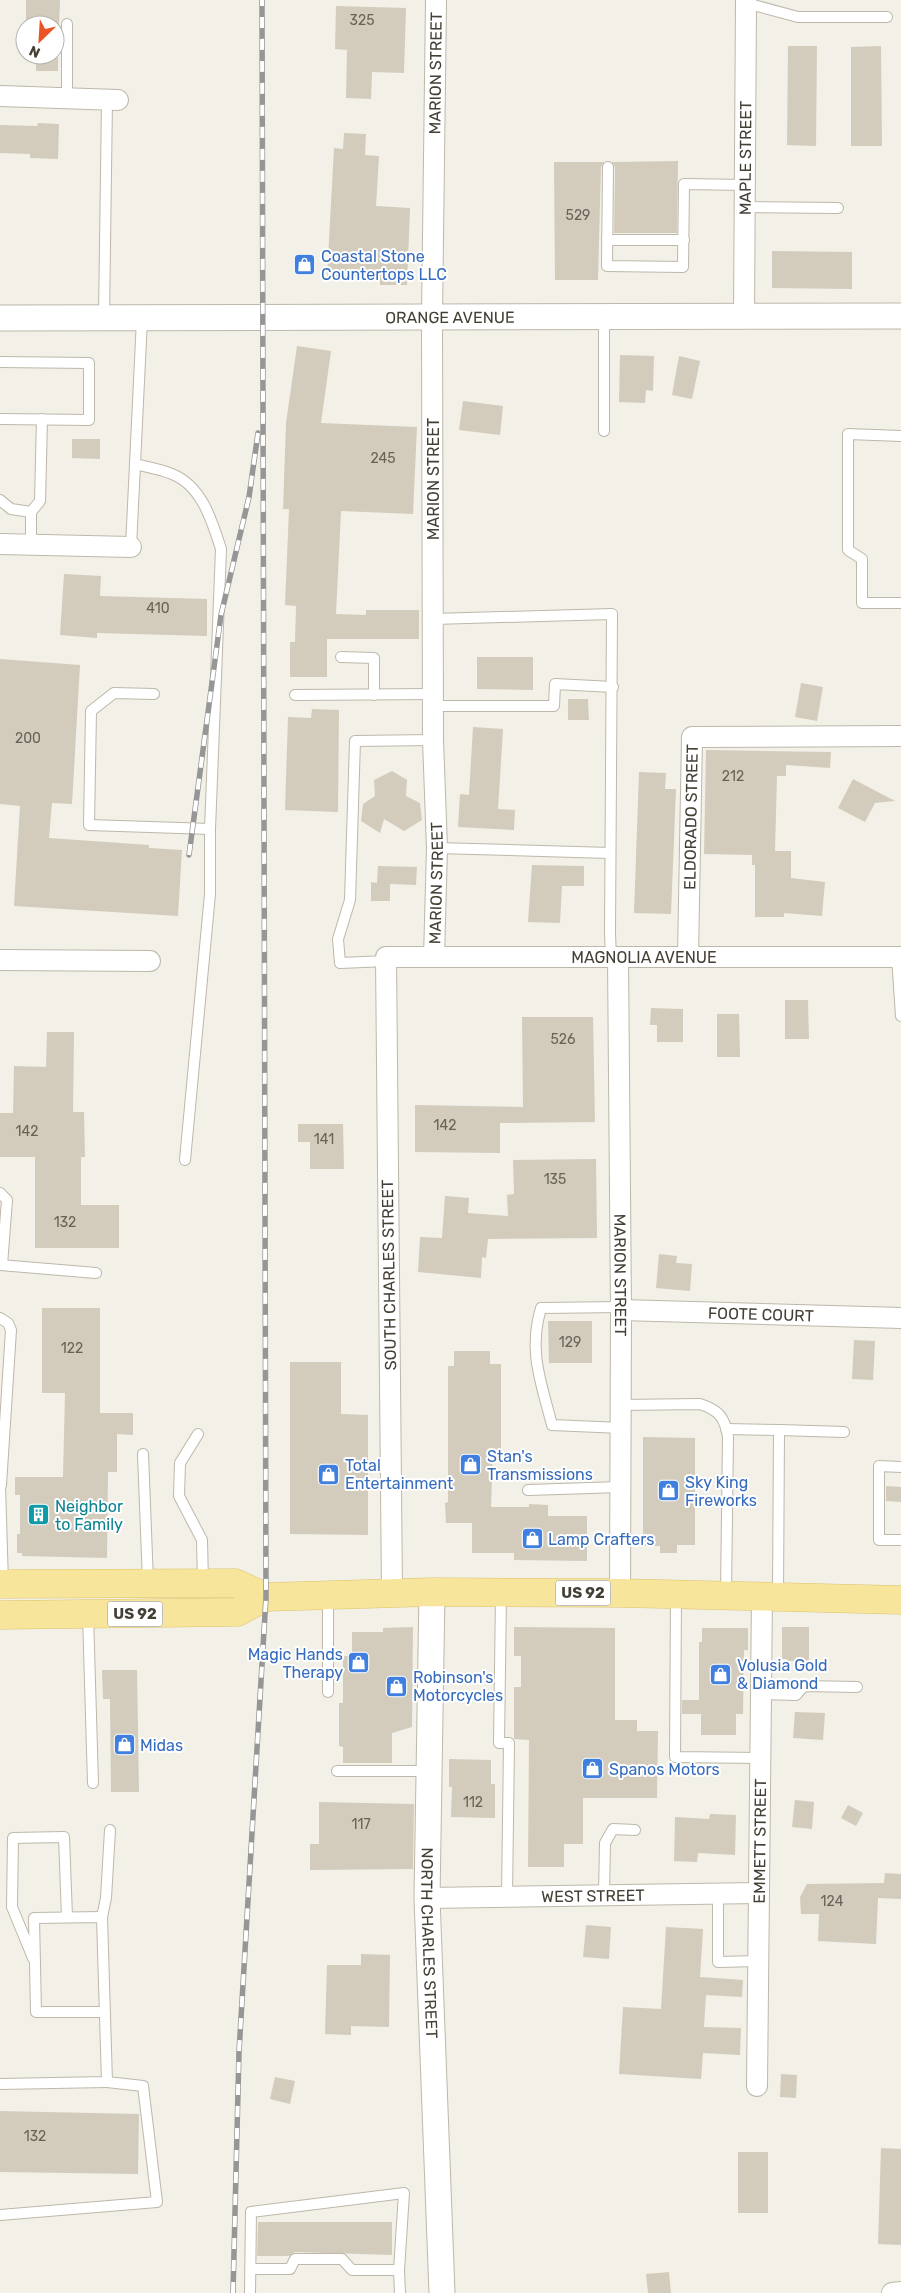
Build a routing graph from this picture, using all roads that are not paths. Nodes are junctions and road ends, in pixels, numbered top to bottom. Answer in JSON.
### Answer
{"nodes":[{"id":1,"x":436,"y":0,"type":"edge"},
{"id":2,"x":746,"y":2,"type":"edge"},
{"id":3,"x":887,"y":17,"type":"dead end"},
{"id":4,"x":67,"y":24,"type":"dead end"},
{"id":5,"x":0,"y":96,"type":"edge"},
{"id":6,"x":67,"y":98,"type":"junction"},
{"id":7,"x":112,"y":100,"type":"joint"},
{"id":8,"x":608,"y":167,"type":"dead end"},
{"id":9,"x":745,"y":185,"type":"junction"},
{"id":10,"x":745,"y":207,"type":"junction"},
{"id":11,"x":838,"y":208,"type":"dead end"},
{"id":12,"x":607,"y":240,"type":"junction"},
{"id":13,"x":684,"y":240,"type":"junction"},
{"id":14,"x":901,"y":316,"type":"edge"},
{"id":15,"x":432,"y":317,"type":"junction"},
{"id":16,"x":604,"y":317,"type":"junction"},
{"id":17,"x":744,"y":317,"type":"junction"},
{"id":18,"x":0,"y":318,"type":"edge"},
{"id":19,"x":104,"y":318,"type":"junction"},
{"id":20,"x":142,"y":318,"type":"junction"},
{"id":21,"x":0,"y":362,"type":"edge"},
{"id":22,"x":0,"y":419,"type":"edge"},
{"id":23,"x":42,"y":419,"type":"junction"},
{"id":24,"x":604,"y":431,"type":"dead end"},
{"id":25,"x":901,"y":436,"type":"edge"},
{"id":26,"x":135,"y":464,"type":"junction"},
{"id":27,"x":0,"y":500,"type":"edge"},
{"id":28,"x":31,"y":512,"type":"junction"},
{"id":29,"x":0,"y":544,"type":"edge"},
{"id":30,"x":31,"y":545,"type":"junction"},
{"id":31,"x":131,"y":547,"type":"joint"},
{"id":32,"x":901,"y":603,"type":"edge"},
{"id":33,"x":433,"y":619,"type":"junction"},
{"id":34,"x":341,"y":657,"type":"dead end"},
{"id":35,"x":613,"y":687,"type":"junction"},
{"id":36,"x":154,"y":694,"type":"dead end"},
{"id":37,"x":295,"y":695,"type":"dead end"},
{"id":38,"x":374,"y":695,"type":"junction"},
{"id":39,"x":433,"y":700,"type":"junction"},
{"id":40,"x":901,"y":736,"type":"edge"},
{"id":41,"x":433,"y":740,"type":"junction"},
{"id":42,"x":210,"y":828,"type":"junction"},
{"id":43,"x":437,"y":848,"type":"junction"},
{"id":44,"x":610,"y":853,"type":"junction"},
{"id":45,"x":434,"y":957,"type":"junction"},
{"id":46,"x":614,"y":957,"type":"junction"},
{"id":47,"x":688,"y":957,"type":"junction"},
{"id":48,"x":899,"y":957,"type":"edge"},
{"id":49,"x":386,"y":959,"type":"junction"},
{"id":50,"x":0,"y":960,"type":"edge"},
{"id":51,"x":150,"y":961,"type":"dead end"},
{"id":52,"x":901,"y":1016,"type":"edge"},
{"id":53,"x":185,"y":1160,"type":"dead end"},
{"id":54,"x":0,"y":1193,"type":"edge"},
{"id":55,"x":1,"y":1265,"type":"edge"},
{"id":56,"x":96,"y":1272,"type":"dead end"},
{"id":57,"x":621,"y":1309,"type":"junction"},
{"id":58,"x":0,"y":1318,"type":"edge"},
{"id":59,"x":901,"y":1318,"type":"edge"},
{"id":60,"x":621,"y":1405,"type":"junction"},
{"id":61,"x":621,"y":1428,"type":"junction"},
{"id":62,"x":726,"y":1429,"type":"junction"},
{"id":63,"x":779,"y":1430,"type":"junction"},
{"id":64,"x":844,"y":1432,"type":"dead end"},
{"id":65,"x":198,"y":1434,"type":"dead end"},
{"id":66,"x":143,"y":1454,"type":"dead end"},
{"id":67,"x":901,"y":1467,"type":"edge"},
{"id":68,"x":1,"y":1485,"type":"edge"},
{"id":69,"x":621,"y":1487,"type":"junction"},
{"id":70,"x":528,"y":1490,"type":"dead end"},
{"id":71,"x":901,"y":1540,"type":"edge"},
{"id":72,"x":148,"y":1584,"type":"junction"},
{"id":73,"x":196,"y":1584,"type":"junction"},
{"id":74,"x":1,"y":1590,"type":"edge"},
{"id":75,"x":432,"y":1592,"type":"junction"},
{"id":76,"x":501,"y":1592,"type":"junction"},
{"id":77,"x":620,"y":1593,"type":"junction"},
{"id":78,"x":392,"y":1594,"type":"junction"},
{"id":79,"x":676,"y":1594,"type":"junction"},
{"id":80,"x":726,"y":1594,"type":"junction"},
{"id":81,"x":328,"y":1595,"type":"junction"},
{"id":82,"x":770,"y":1595,"type":"junction"},
{"id":83,"x":266,"y":1596,"type":"junction"},
{"id":84,"x":901,"y":1600,"type":"edge"},
{"id":85,"x":0,"y":1615,"type":"edge"},
{"id":86,"x":88,"y":1615,"type":"junction"},
{"id":87,"x":858,"y":1687,"type":"dead end"},
{"id":88,"x":328,"y":1692,"type":"dead end"},
{"id":89,"x":761,"y":1694,"type":"junction"},
{"id":90,"x":760,"y":1758,"type":"junction"},
{"id":91,"x":337,"y":1770,"type":"dead end"},
{"id":92,"x":429,"y":1771,"type":"junction"},
{"id":93,"x":93,"y":1783,"type":"dead end"},
{"id":94,"x":110,"y":1830,"type":"dead end"},
{"id":95,"x":634,"y":1830,"type":"dead end"},
{"id":96,"x":758,"y":1893,"type":"junction"},
{"id":97,"x":718,"y":1894,"type":"junction"},
{"id":98,"x":604,"y":1896,"type":"junction"},
{"id":99,"x":507,"y":1897,"type":"junction"},
{"id":100,"x":427,"y":1898,"type":"junction"},
{"id":101,"x":67,"y":1917,"type":"junction"},
{"id":102,"x":102,"y":1917,"type":"junction"},
{"id":103,"x":758,"y":1961,"type":"junction"},
{"id":104,"x":36,"y":1963,"type":"junction"},
{"id":105,"x":105,"y":2012,"type":"junction"},
{"id":106,"x":107,"y":2082,"type":"junction"},
{"id":107,"x":0,"y":2084,"type":"edge"},
{"id":108,"x":757,"y":2086,"type":"dead end"},
{"id":109,"x":0,"y":2215,"type":"edge"},
{"id":110,"x":250,"y":2269,"type":"junction"},
{"id":111,"x":399,"y":2270,"type":"junction"},
{"id":112,"x":901,"y":2292,"type":"edge"},
{"id":113,"x":250,"y":2293,"type":"edge"},
{"id":114,"x":400,"y":2293,"type":"edge"},
{"id":115,"x":442,"y":2293,"type":"edge"},
{"id":116,"x":892,"y":2293,"type":"edge"}],
"edges":[{"from":1,"to":15,"type":"street","name":"MARION STREET"},
{"from":2,"to":3,"type":"lane"},
{"from":2,"to":9,"type":"street","name":"MAPLE STREET"},
{"from":4,"to":6,"type":"lane"},
{"from":5,"to":6,"type":"street"},
{"from":6,"to":7,"type":"street"},
{"from":7,"to":19,"type":"lane"},
{"from":8,"to":12,"type":"lane"},
{"from":9,"to":10,"type":"street","name":"MAPLE STREET"},
{"from":9,"to":13,"type":"lane"},
{"from":10,"to":11,"type":"lane"},
{"from":10,"to":17,"type":"street","name":"MAPLE STREET"},
{"from":12,"to":13,"type":"lane"},
{"from":12,"to":13,"type":"lane"},
{"from":14,"to":17,"type":"street","name":"ORANGE AVENUE"},
{"from":15,"to":16,"type":"street","name":"ORANGE AVENUE"},
{"from":15,"to":20,"type":"street","name":"ORANGE AVENUE"},
{"from":15,"to":33,"type":"street","name":"MARION STREET"},
{"from":16,"to":17,"type":"street","name":"ORANGE AVENUE"},
{"from":16,"to":24,"type":"lane"},
{"from":18,"to":19,"type":"street","name":"ORANGE AVENUE"},
{"from":19,"to":20,"type":"street","name":"ORANGE AVENUE"},
{"from":20,"to":26,"type":"lane"},
{"from":21,"to":23,"type":"lane"},
{"from":22,"to":23,"type":"lane"},
{"from":23,"to":28,"type":"lane"},
{"from":25,"to":32,"type":"lane"},
{"from":26,"to":31,"type":"lane"},
{"from":26,"to":42,"type":"lane"},
{"from":27,"to":28,"type":"lane"},
{"from":28,"to":30,"type":"lane"},
{"from":29,"to":30,"type":"street"},
{"from":30,"to":31,"type":"street"},
{"from":33,"to":35,"type":"lane"},
{"from":33,"to":39,"type":"street","name":"MARION STREET"},
{"from":34,"to":38,"type":"lane"},
{"from":35,"to":39,"type":"lane"},
{"from":35,"to":44,"type":"lane"},
{"from":36,"to":42,"type":"lane"},
{"from":37,"to":38,"type":"lane"},
{"from":38,"to":39,"type":"lane"},
{"from":39,"to":41,"type":"street","name":"MARION STREET"},
{"from":40,"to":47,"type":"street","name":"ELDORADO STREET"},
{"from":41,"to":43,"type":"street","name":"MARION STREET"},
{"from":41,"to":49,"type":"lane"},
{"from":42,"to":53,"type":"lane"},
{"from":43,"to":44,"type":"lane"},
{"from":43,"to":45,"type":"street","name":"MARION STREET"},
{"from":44,"to":46,"type":"lane"},
{"from":45,"to":46,"type":"street","name":"MAGNOLIA AVENUE"},
{"from":45,"to":49,"type":"street","name":"MAGNOLIA AVENUE"},
{"from":46,"to":47,"type":"street","name":"MAGNOLIA AVENUE"},
{"from":46,"to":57,"type":"street","name":"MARION STREET"},
{"from":47,"to":48,"type":"street","name":"MAGNOLIA AVENUE"},
{"from":48,"to":52,"type":"lane"},
{"from":49,"to":78,"type":"street","name":"SOUTH CHARLES STREET"},
{"from":50,"to":51,"type":"street"},
{"from":54,"to":55,"type":"lane"},
{"from":55,"to":56,"type":"lane"},
{"from":57,"to":59,"type":"street","name":"FOOTE COURT"},
{"from":57,"to":60,"type":"street","name":"MARION STREET"},
{"from":57,"to":61,"type":"lane"},
{"from":58,"to":68,"type":"lane"},
{"from":60,"to":61,"type":"street","name":"MARION STREET"},
{"from":60,"to":62,"type":"lane"},
{"from":61,"to":69,"type":"street","name":"MARION STREET"},
{"from":62,"to":63,"type":"lane"},
{"from":62,"to":80,"type":"lane"},
{"from":63,"to":64,"type":"lane"},
{"from":63,"to":82,"type":"lane"},
{"from":65,"to":73,"type":"lane"},
{"from":66,"to":72,"type":"lane"},
{"from":67,"to":71,"type":"lane"},
{"from":68,"to":74,"type":"lane"},
{"from":69,"to":70,"type":"lane"},
{"from":69,"to":77,"type":"street","name":"MARION STREET"},
{"from":72,"to":73,"type":"main road","number":"US 92"},
{"from":72,"to":74,"type":"main road","number":"US 92"},
{"from":73,"to":74,"type":"main road"},
{"from":73,"to":83,"type":"main road","number":"US 92"},
{"from":75,"to":76,"type":"main road","number":"US 92"},
{"from":75,"to":78,"type":"main road","number":"US 92"},
{"from":75,"to":92,"type":"street","name":"NORTH CHARLES STREET"},
{"from":76,"to":77,"type":"main road","number":"US 92"},
{"from":76,"to":99,"type":"lane"},
{"from":77,"to":79,"type":"main road","number":"US 92"},
{"from":78,"to":81,"type":"main road","number":"US 92"},
{"from":79,"to":80,"type":"main road","number":"US 92"},
{"from":79,"to":90,"type":"lane"},
{"from":80,"to":82,"type":"main road","number":"US 92"},
{"from":81,"to":83,"type":"main road","number":"US 92"},
{"from":81,"to":88,"type":"lane"},
{"from":82,"to":84,"type":"main road","number":"US 92"},
{"from":82,"to":89,"type":"street","name":"EMMETT STREET"},
{"from":83,"to":86,"type":"main road","number":"US 92"},
{"from":85,"to":86,"type":"main road","number":"US 92"},
{"from":86,"to":93,"type":"lane"},
{"from":87,"to":89,"type":"lane"},
{"from":89,"to":90,"type":"street","name":"EMMETT STREET"},
{"from":90,"to":96,"type":"street","name":"EMMETT STREET"},
{"from":91,"to":92,"type":"lane"},
{"from":92,"to":100,"type":"street","name":"NORTH CHARLES STREET"},
{"from":94,"to":102,"type":"lane"},
{"from":95,"to":98,"type":"lane"},
{"from":96,"to":97,"type":"street","name":"WEST STREET"},
{"from":96,"to":103,"type":"street","name":"EMMETT STREET"},
{"from":97,"to":98,"type":"street","name":"WEST STREET"},
{"from":97,"to":103,"type":"lane"},
{"from":98,"to":99,"type":"street","name":"WEST STREET"},
{"from":99,"to":100,"type":"street","name":"WEST STREET"},
{"from":100,"to":115,"type":"street","name":"NORTH CHARLES STREET"},
{"from":101,"to":102,"type":"lane"},
{"from":101,"to":104,"type":"lane"},
{"from":101,"to":104,"type":"lane"},
{"from":102,"to":105,"type":"lane"},
{"from":103,"to":108,"type":"street","name":"EMMETT STREET"},
{"from":104,"to":105,"type":"lane"},
{"from":105,"to":106,"type":"lane"},
{"from":106,"to":107,"type":"lane"},
{"from":106,"to":109,"type":"lane"},
{"from":110,"to":111,"type":"lane"},
{"from":110,"to":111,"type":"lane"},
{"from":110,"to":113,"type":"lane"},
{"from":111,"to":114,"type":"lane"},
{"from":112,"to":116,"type":"street"}]}
